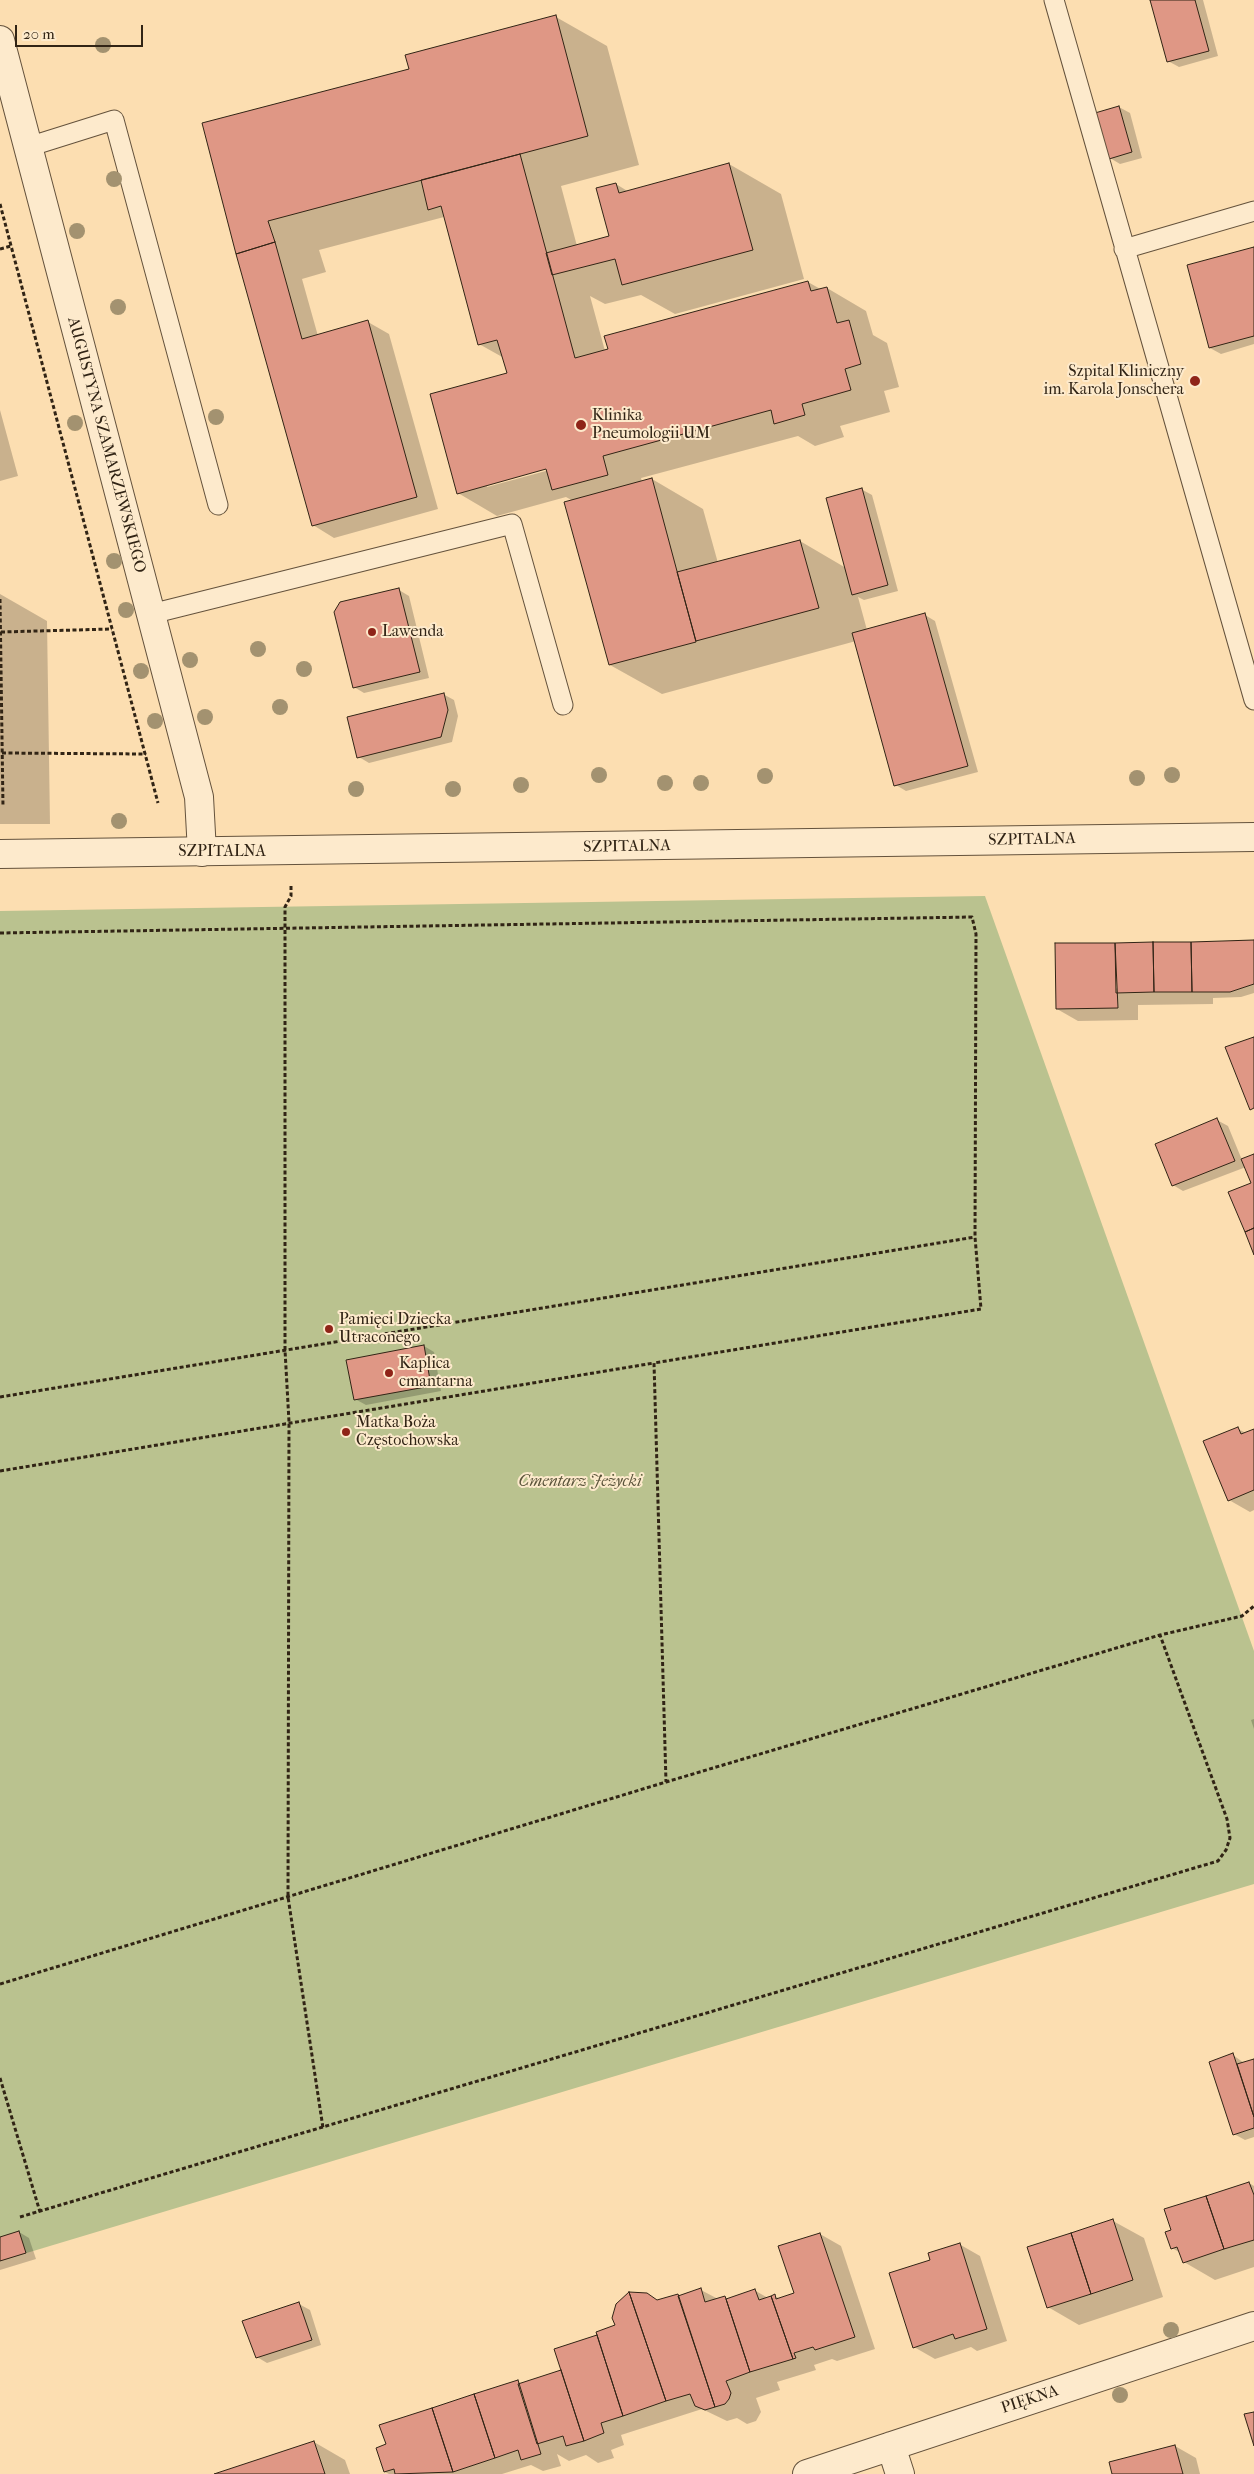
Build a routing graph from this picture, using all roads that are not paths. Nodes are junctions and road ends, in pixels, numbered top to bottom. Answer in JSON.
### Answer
{"nodes":[{"id":1,"x":1054,"y":0,"type":"edge"},
{"id":2,"x":0,"y":40,"type":"edge"},
{"id":3,"x":6,"y":85,"type":"edge"},
{"id":4,"x":28,"y":147,"type":"junction"},
{"id":5,"x":1254,"y":211,"type":"edge"},
{"id":6,"x":1124,"y":249,"type":"junction"},
{"id":7,"x":218,"y":505,"type":"dead end"},
{"id":8,"x":151,"y":614,"type":"junction"},
{"id":9,"x":1254,"y":700,"type":"edge"},
{"id":10,"x":563,"y":705,"type":"dead end"},
{"id":11,"x":1254,"y":837,"type":"edge"},
{"id":12,"x":202,"y":852,"type":"junction"},
{"id":13,"x":0,"y":854,"type":"edge"},
{"id":14,"x":1254,"y":2326,"type":"edge"},
{"id":15,"x":891,"y":2446,"type":"junction"},
{"id":16,"x":806,"y":2474,"type":"edge"},
{"id":17,"x":900,"y":2474,"type":"edge"}],
"edges":[{"from":1,"to":6,"type":"lane"},
{"from":2,"to":3,"type":"street","name":"AUGUSTYNA SZAMARZEWSKIEGO"},
{"from":3,"to":4,"type":"street","name":"AUGUSTYNA SZAMARZEWSKIEGO"},
{"from":4,"to":7,"type":"lane"},
{"from":4,"to":8,"type":"street","name":"AUGUSTYNA SZAMARZEWSKIEGO"},
{"from":5,"to":6,"type":"lane"},
{"from":6,"to":9,"type":"lane"},
{"from":8,"to":10,"type":"lane"},
{"from":8,"to":12,"type":"street","name":"AUGUSTYNA SZAMARZEWSKIEGO"},
{"from":11,"to":12,"type":"street","name":"SZPITALNA"},
{"from":12,"to":13,"type":"street","name":"SZPITALNA"},
{"from":14,"to":15,"type":"street","name":"PIĘKNA"},
{"from":15,"to":16,"type":"street","name":"PIĘKNA"},
{"from":15,"to":17,"type":"street"}]}
